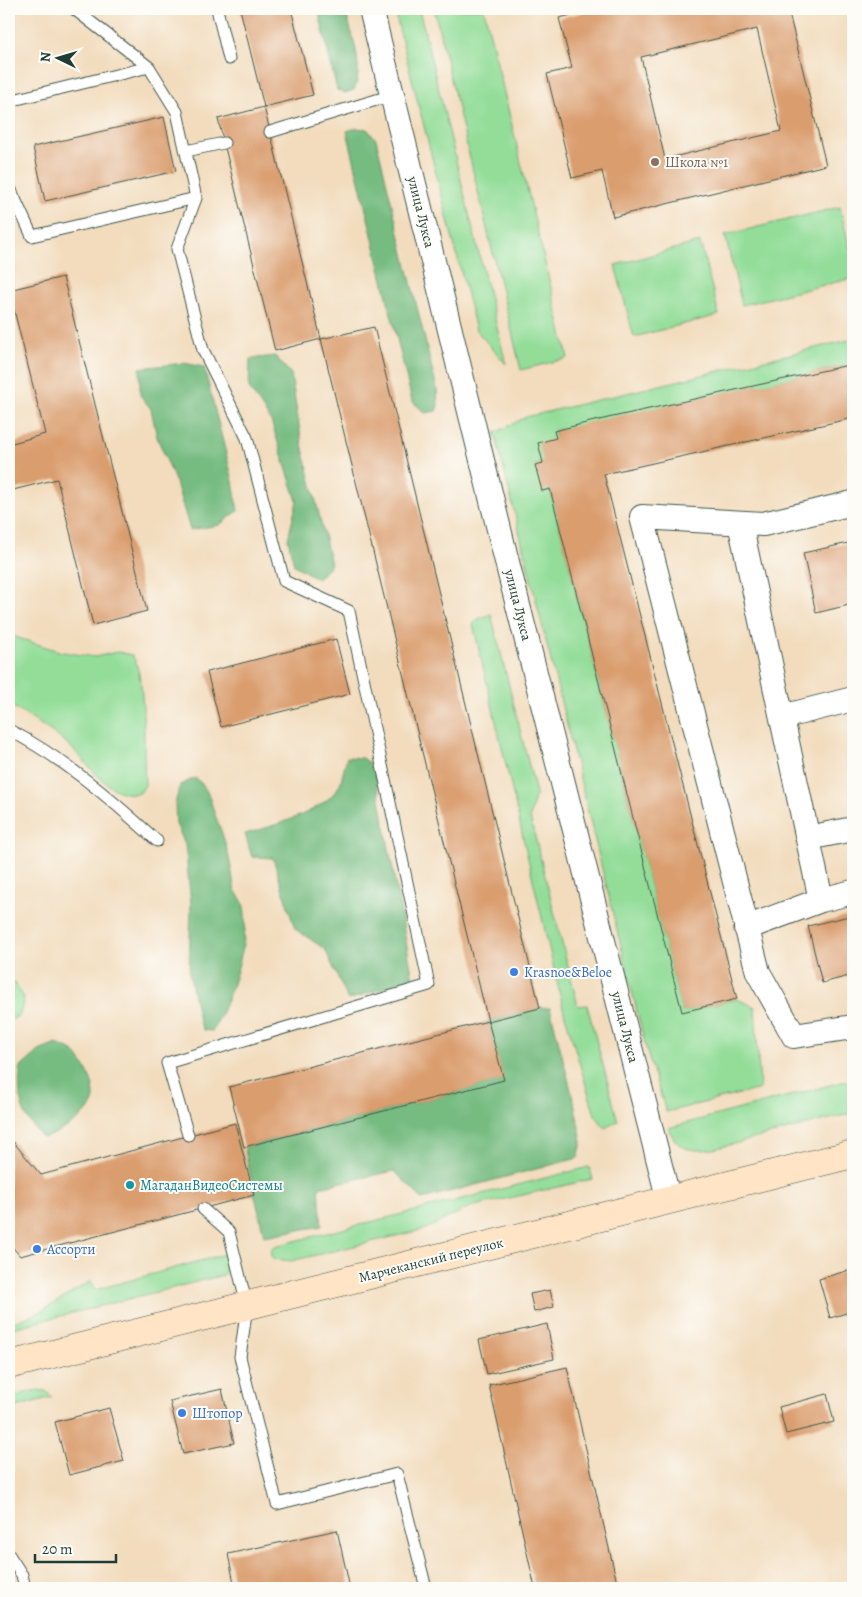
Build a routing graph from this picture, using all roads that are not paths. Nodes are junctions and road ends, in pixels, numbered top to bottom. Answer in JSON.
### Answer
{"nodes":[{"id":1,"x":74,"y":9,"type":"edge"},
{"id":2,"x":217,"y":9,"type":"edge"},
{"id":3,"x":371,"y":9,"type":"edge"},
{"id":4,"x":229,"y":59,"type":"dead end"},
{"id":5,"x":149,"y":67,"type":"junction"},
{"id":6,"x":393,"y":95,"type":"junction"},
{"id":7,"x":9,"y":102,"type":"edge"},
{"id":8,"x":270,"y":132,"type":"dead end"},
{"id":9,"x":224,"y":143,"type":"dead end"},
{"id":10,"x":186,"y":151,"type":"junction"},
{"id":11,"x":9,"y":186,"type":"edge"},
{"id":12,"x":196,"y":198,"type":"junction"},
{"id":13,"x":853,"y":503,"type":"edge"},
{"id":14,"x":740,"y":522,"type":"junction"},
{"id":15,"x":853,"y":699,"type":"edge"},
{"id":16,"x":782,"y":717,"type":"junction"},
{"id":17,"x":9,"y":730,"type":"edge"},
{"id":18,"x":853,"y":829,"type":"edge"},
{"id":19,"x":808,"y":838,"type":"junction"},
{"id":20,"x":157,"y":841,"type":"dead end"},
{"id":21,"x":853,"y":892,"type":"edge"},
{"id":22,"x":821,"y":900,"type":"junction"},
{"id":23,"x":746,"y":928,"type":"junction"},
{"id":24,"x":853,"y":1027,"type":"edge"},
{"id":25,"x":188,"y":1134,"type":"dead end"},
{"id":26,"x":853,"y":1154,"type":"edge"},
{"id":27,"x":669,"y":1201,"type":"junction"},
{"id":28,"x":203,"y":1209,"type":"dead end"},
{"id":29,"x":247,"y":1306,"type":"junction"},
{"id":30,"x":9,"y":1365,"type":"edge"},
{"id":31,"x":9,"y":1555,"type":"edge"},
{"id":32,"x":25,"y":1588,"type":"edge"},
{"id":33,"x":426,"y":1588,"type":"edge"}],
"edges":[{"from":1,"to":5,"type":"lane"},
{"from":2,"to":4,"type":"lane"},
{"from":3,"to":6,"type":"street","name":"улица Лукса"},
{"from":5,"to":7,"type":"lane"},
{"from":5,"to":10,"type":"lane"},
{"from":6,"to":8,"type":"lane"},
{"from":6,"to":27,"type":"street","name":"улица Лукса"},
{"from":9,"to":10,"type":"lane"},
{"from":10,"to":12,"type":"lane"},
{"from":11,"to":12,"type":"lane"},
{"from":12,"to":25,"type":"lane"},
{"from":13,"to":14,"type":"street"},
{"from":14,"to":16,"type":"street"},
{"from":14,"to":23,"type":"street"},
{"from":15,"to":16,"type":"street"},
{"from":16,"to":19,"type":"street"},
{"from":17,"to":20,"type":"lane"},
{"from":18,"to":19,"type":"street"},
{"from":19,"to":22,"type":"street"},
{"from":21,"to":22,"type":"street"},
{"from":22,"to":23,"type":"street"},
{"from":23,"to":24,"type":"street"},
{"from":26,"to":27,"type":"main road","name":"Марчеканский переулок"},
{"from":27,"to":29,"type":"main road","name":"Марчеканский переулок"},
{"from":28,"to":29,"type":"lane"},
{"from":29,"to":30,"type":"main road","name":"Марчеканский переулок"},
{"from":29,"to":33,"type":"lane"},
{"from":31,"to":32,"type":"lane"}]}
